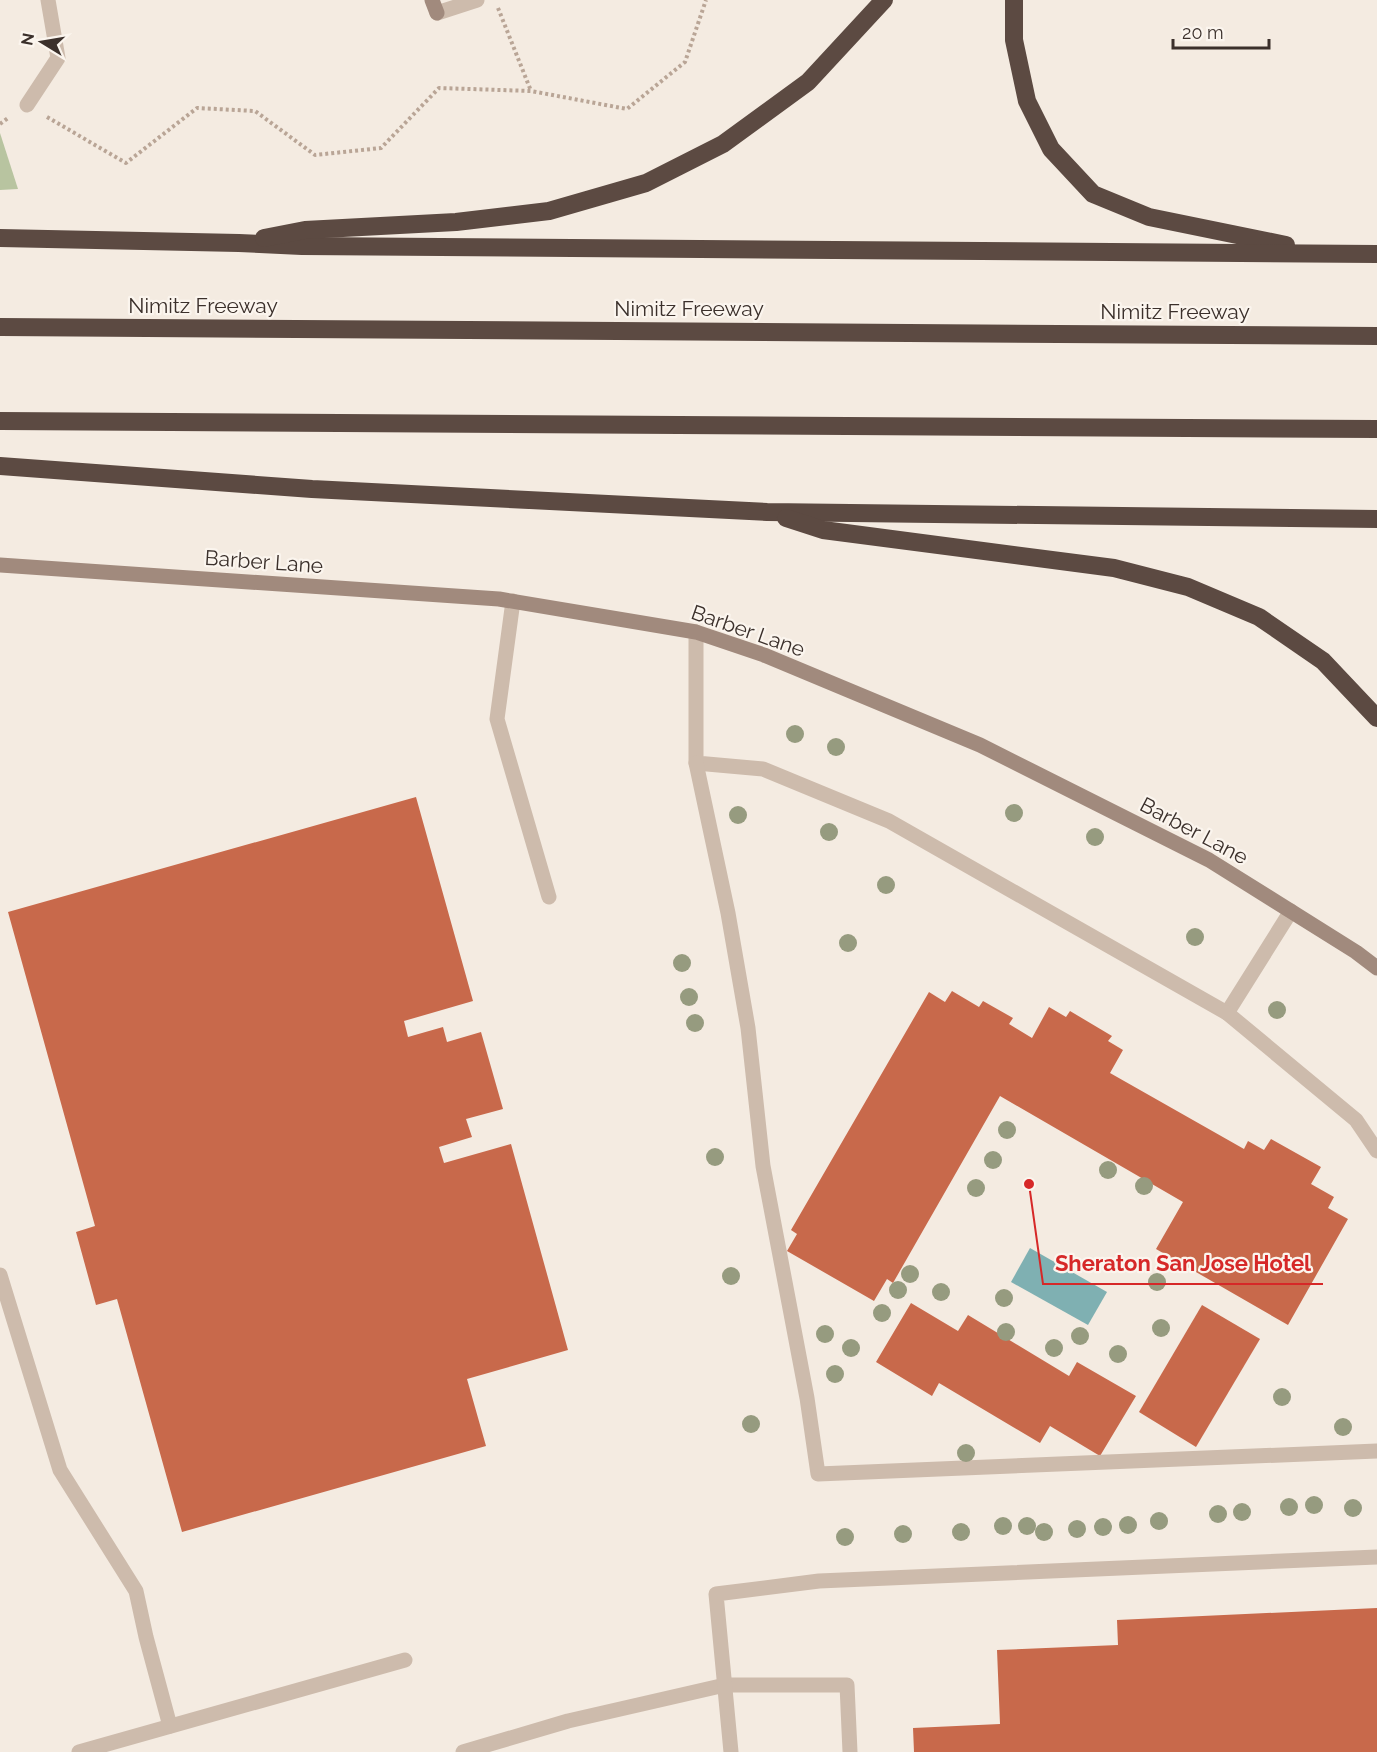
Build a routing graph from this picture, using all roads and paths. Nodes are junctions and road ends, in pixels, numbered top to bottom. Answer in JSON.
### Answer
{"nodes":[{"id":1,"x":48,"y":0,"type":"edge"},
{"id":2,"x":477,"y":0,"type":"edge"},
{"id":3,"x":495,"y":0,"type":"edge"},
{"id":4,"x":706,"y":0,"type":"edge"},
{"id":5,"x":884,"y":0,"type":"edge"},
{"id":6,"x":1014,"y":0,"type":"edge"},
{"id":7,"x":434,"y":7,"type":"edge"},
{"id":8,"x":531,"y":91,"type":"junction"},
{"id":9,"x":27,"y":105,"type":"junction"},
{"id":10,"x":0,"y":124,"type":"edge"},
{"id":11,"x":0,"y":238,"type":"edge"},
{"id":12,"x":238,"y":243,"type":"junction"},
{"id":13,"x":1329,"y":254,"type":"junction"},
{"id":14,"x":1377,"y":254,"type":"edge"},
{"id":15,"x":0,"y":327,"type":"edge"},
{"id":16,"x":1377,"y":336,"type":"edge"},
{"id":17,"x":0,"y":422,"type":"edge"},
{"id":18,"x":1377,"y":429,"type":"edge"},
{"id":19,"x":0,"y":466,"type":"edge"},
{"id":20,"x":767,"y":512,"type":"junction"},
{"id":21,"x":1377,"y":519,"type":"edge"},
{"id":22,"x":0,"y":566,"type":"edge"},
{"id":23,"x":513,"y":601,"type":"junction"},
{"id":24,"x":696,"y":632,"type":"junction"},
{"id":25,"x":1377,"y":718,"type":"edge"},
{"id":26,"x":696,"y":762,"type":"junction"},
{"id":27,"x":549,"y":897,"type":"dead end"},
{"id":28,"x":1291,"y":911,"type":"junction"},
{"id":29,"x":1377,"y":968,"type":"edge"},
{"id":30,"x":1227,"y":1013,"type":"junction"},
{"id":31,"x":1377,"y":1151,"type":"edge"},
{"id":32,"x":0,"y":1276,"type":"edge"},
{"id":33,"x":6,"y":1315,"type":"edge"},
{"id":34,"x":1377,"y":1452,"type":"edge"},
{"id":35,"x":1377,"y":1557,"type":"edge"},
{"id":36,"x":405,"y":1660,"type":"dead end"},
{"id":37,"x":725,"y":1685,"type":"junction"},
{"id":38,"x":170,"y":1726,"type":"junction"},
{"id":39,"x":79,"y":1752,"type":"edge"},
{"id":40,"x":462,"y":1752,"type":"edge"},
{"id":41,"x":731,"y":1752,"type":"edge"},
{"id":42,"x":850,"y":1752,"type":"edge"}],
"edges":[{"from":1,"to":9,"type":"street"},
{"from":2,"to":7,"type":"street"},
{"from":3,"to":8,"type":"path"},
{"from":4,"to":8,"type":"path"},
{"from":5,"to":12,"type":"highway"},
{"from":6,"to":13,"type":"highway"},
{"from":8,"to":9,"type":"path"},
{"from":9,"to":10,"type":"path"},
{"from":11,"to":12,"type":"highway"},
{"from":12,"to":13,"type":"highway"},
{"from":13,"to":14,"type":"highway"},
{"from":15,"to":16,"type":"highway","name":"Nimitz Freeway"},
{"from":17,"to":18,"type":"highway"},
{"from":19,"to":20,"type":"highway"},
{"from":20,"to":21,"type":"highway"},
{"from":20,"to":25,"type":"highway"},
{"from":22,"to":23,"type":"street","name":"Barber Lane"},
{"from":23,"to":24,"type":"street","name":"Barber Lane"},
{"from":23,"to":27,"type":"street"},
{"from":24,"to":26,"type":"street"},
{"from":24,"to":28,"type":"street","name":"Barber Lane"},
{"from":26,"to":30,"type":"street"},
{"from":26,"to":34,"type":"street"},
{"from":28,"to":29,"type":"street","name":"Barber Lane"},
{"from":28,"to":30,"type":"street"},
{"from":30,"to":31,"type":"street"},
{"from":32,"to":33,"type":"street"},
{"from":33,"to":38,"type":"street"},
{"from":35,"to":37,"type":"street"},
{"from":36,"to":38,"type":"street"},
{"from":37,"to":40,"type":"street"},
{"from":37,"to":41,"type":"street"},
{"from":37,"to":42,"type":"street"},
{"from":38,"to":39,"type":"street"}]}
